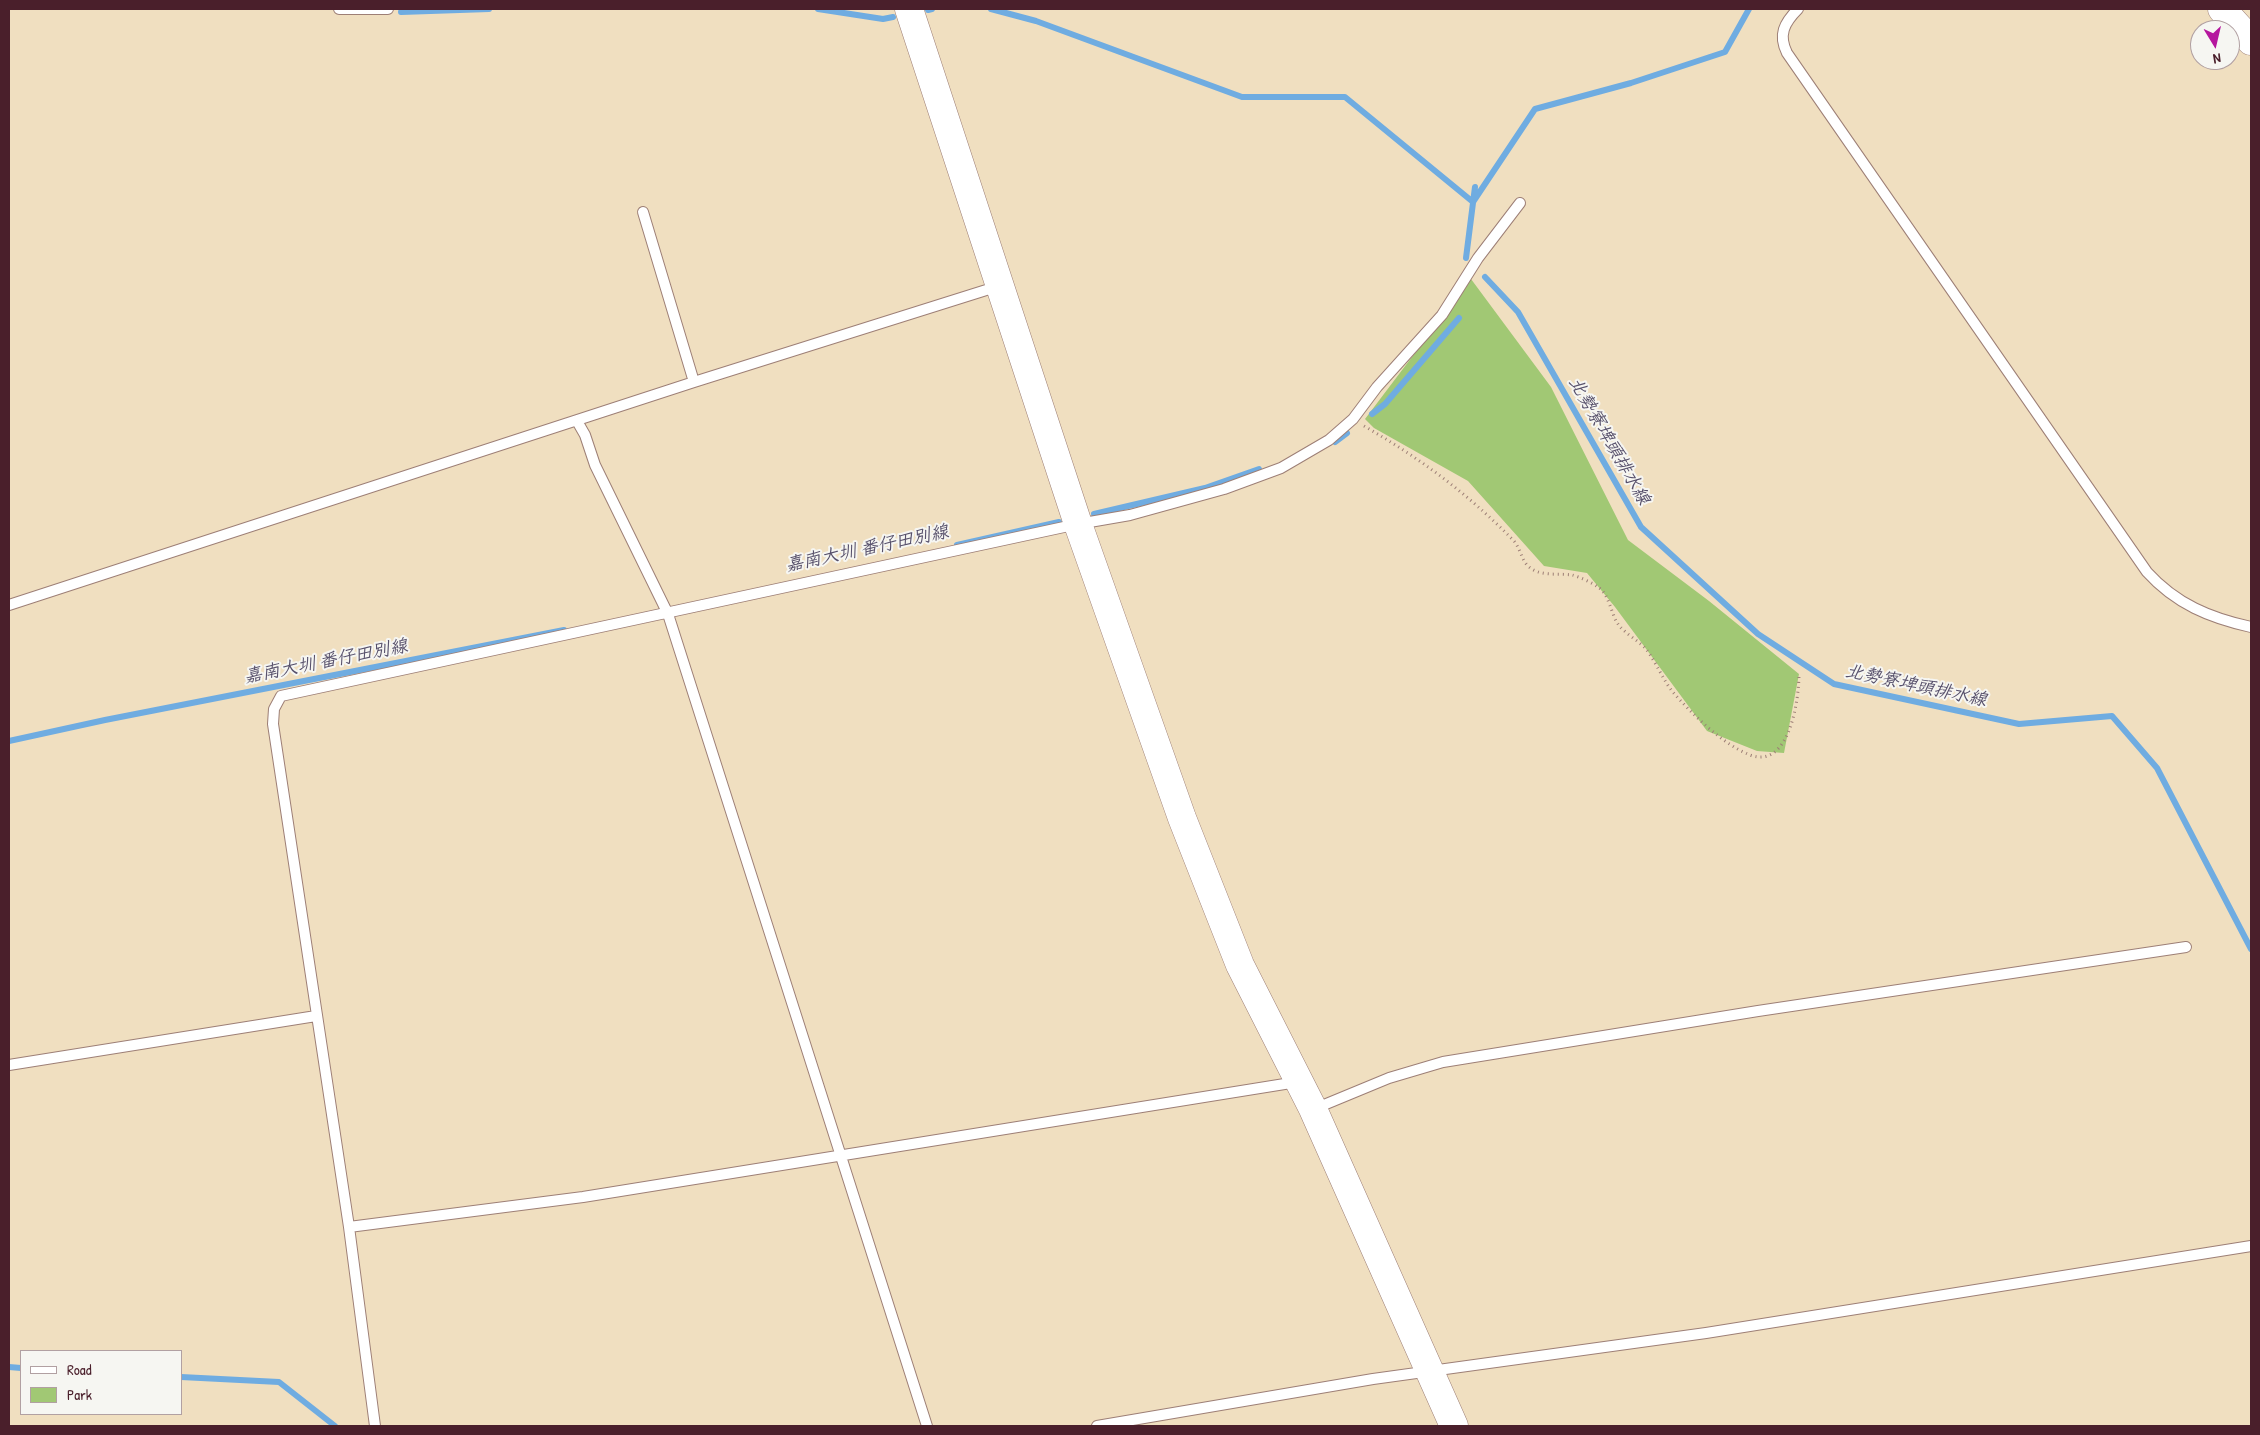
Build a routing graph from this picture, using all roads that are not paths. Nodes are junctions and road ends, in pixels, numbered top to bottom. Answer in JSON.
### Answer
{"nodes":[{"id":1,"x":339,"y":9,"type":"edge"},
{"id":2,"x":388,"y":9,"type":"edge"},
{"id":3,"x":909,"y":9,"type":"edge"},
{"id":4,"x":1798,"y":9,"type":"edge"},
{"id":5,"x":2222,"y":9,"type":"edge"},
{"id":6,"x":2248,"y":33,"type":"edge"},
{"id":7,"x":1520,"y":203,"type":"dead end"},
{"id":8,"x":643,"y":212,"type":"dead end"},
{"id":9,"x":1000,"y":286,"type":"junction"},
{"id":10,"x":694,"y":382,"type":"junction"},
{"id":11,"x":577,"y":421,"type":"junction"},
{"id":12,"x":1078,"y":524,"type":"junction"},
{"id":13,"x":9,"y":605,"type":"edge"},
{"id":14,"x":668,"y":614,"type":"junction"},
{"id":15,"x":2251,"y":627,"type":"edge"},
{"id":16,"x":2186,"y":947,"type":"dead end"},
{"id":17,"x":316,"y":1016,"type":"junction"},
{"id":18,"x":9,"y":1065,"type":"edge"},
{"id":19,"x":1299,"y":1082,"type":"junction"},
{"id":20,"x":1313,"y":1109,"type":"junction"},
{"id":21,"x":841,"y":1156,"type":"junction"},
{"id":22,"x":349,"y":1227,"type":"junction"},
{"id":23,"x":2251,"y":1246,"type":"edge"},
{"id":24,"x":1430,"y":1372,"type":"junction"},
{"id":25,"x":1115,"y":1425,"type":"edge"},
{"id":26,"x":375,"y":1426,"type":"edge"},
{"id":27,"x":927,"y":1426,"type":"edge"},
{"id":28,"x":1097,"y":1426,"type":"edge"},
{"id":29,"x":1454,"y":1426,"type":"edge"}],
"edges":[{"from":1,"to":2,"type":"lane"},
{"from":3,"to":9,"type":"street"},
{"from":4,"to":15,"type":"lane"},
{"from":5,"to":6,"type":"street"},
{"from":7,"to":12,"type":"lane"},
{"from":8,"to":10,"type":"lane"},
{"from":9,"to":10,"type":"lane"},
{"from":9,"to":12,"type":"street"},
{"from":10,"to":11,"type":"lane"},
{"from":11,"to":13,"type":"lane"},
{"from":11,"to":14,"type":"lane"},
{"from":12,"to":14,"type":"lane"},
{"from":12,"to":19,"type":"street"},
{"from":14,"to":17,"type":"lane"},
{"from":14,"to":21,"type":"lane"},
{"from":16,"to":20,"type":"lane"},
{"from":17,"to":18,"type":"lane"},
{"from":17,"to":22,"type":"lane"},
{"from":19,"to":20,"type":"street"},
{"from":19,"to":21,"type":"lane"},
{"from":20,"to":24,"type":"street"},
{"from":21,"to":22,"type":"lane"},
{"from":21,"to":27,"type":"lane"},
{"from":22,"to":26,"type":"lane"},
{"from":23,"to":24,"type":"lane"},
{"from":24,"to":25,"type":"lane"},
{"from":24,"to":29,"type":"street"},
{"from":25,"to":28,"type":"lane"}]}
